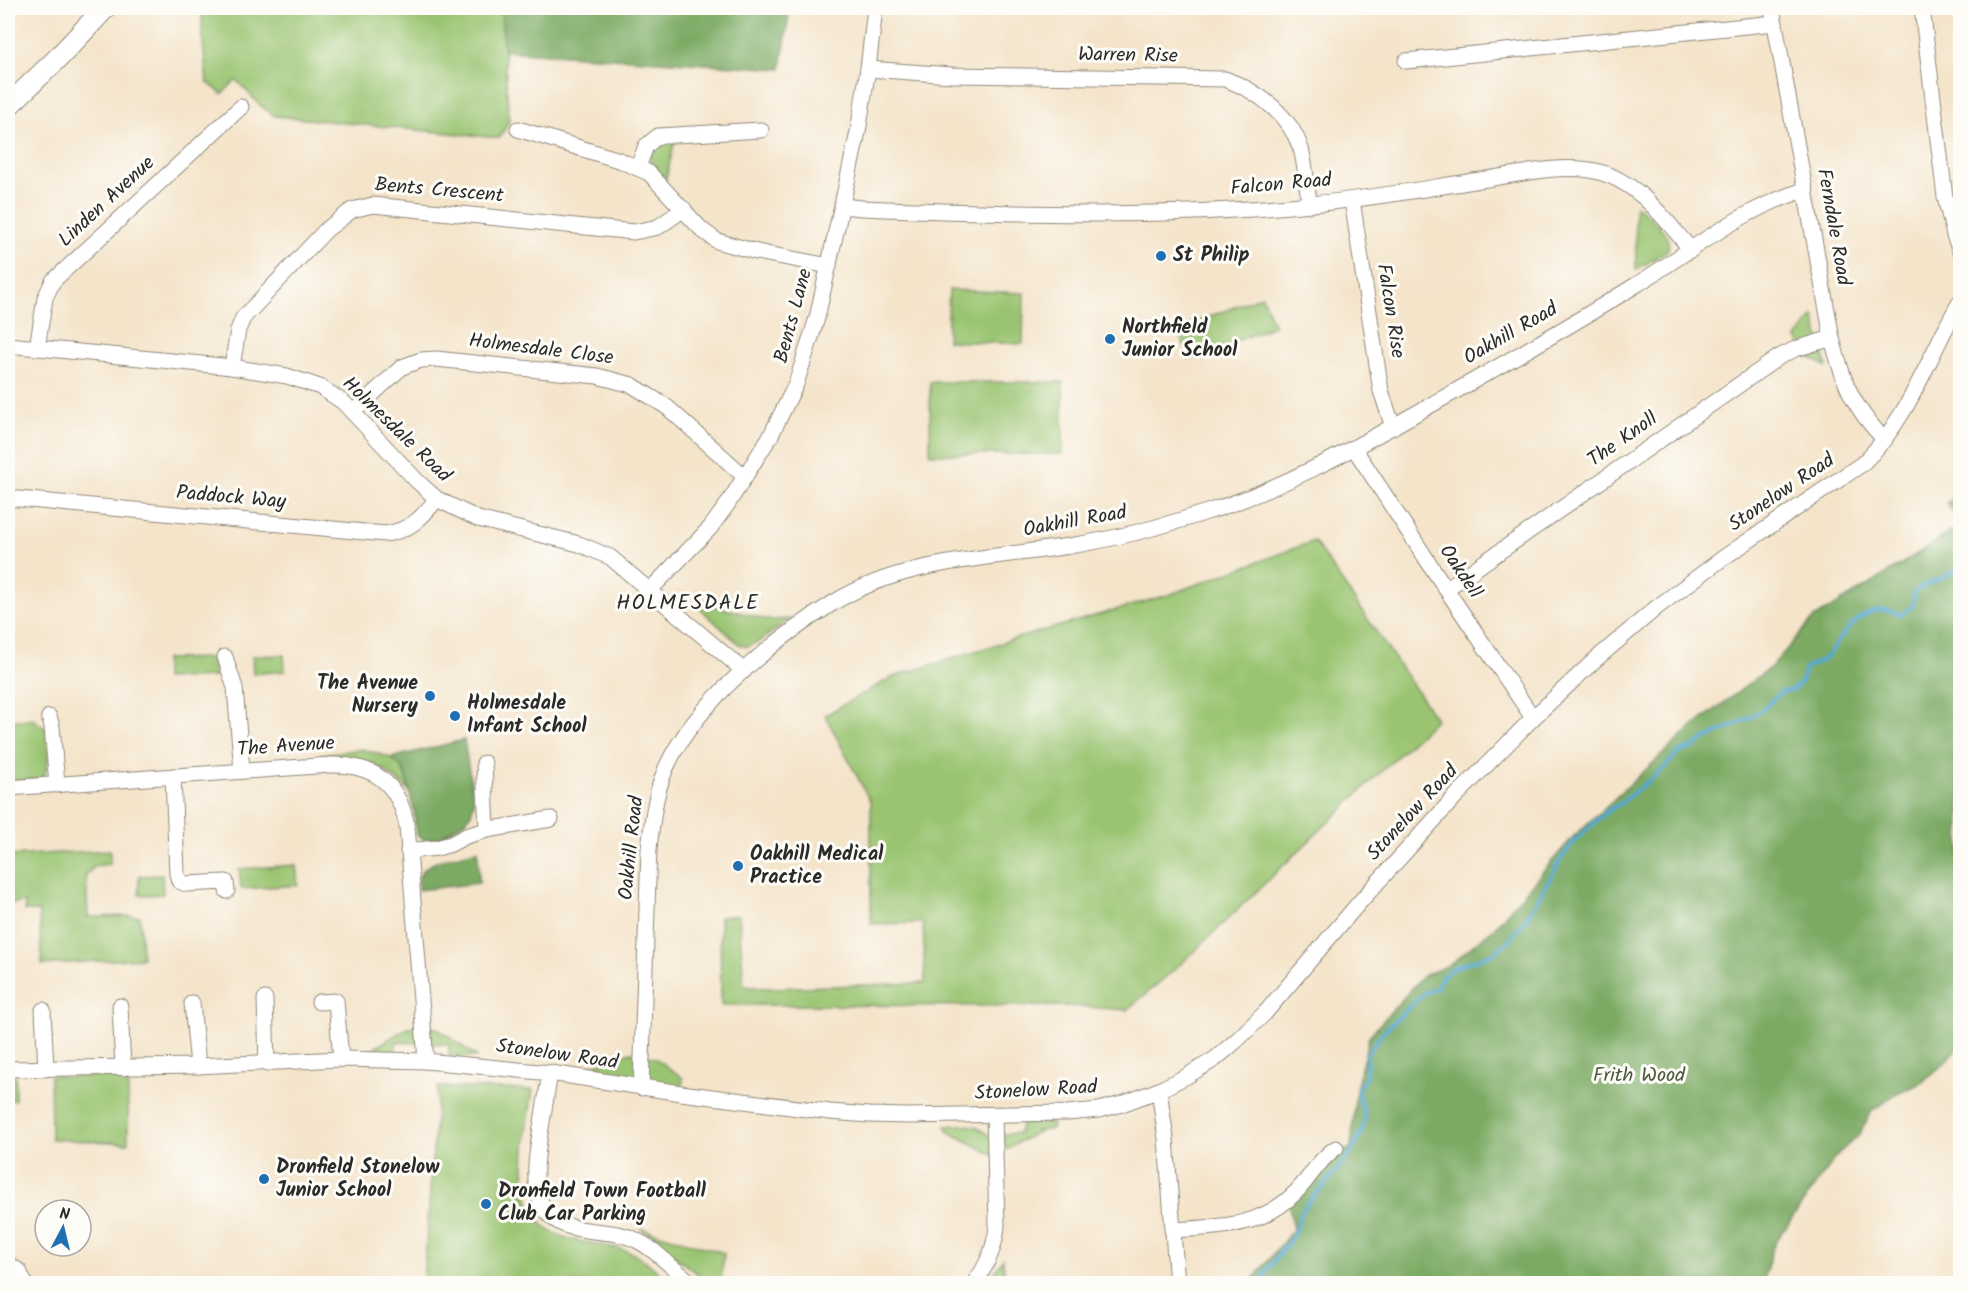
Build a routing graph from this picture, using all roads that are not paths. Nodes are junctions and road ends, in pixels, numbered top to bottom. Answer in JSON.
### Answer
{"nodes":[{"id":1,"x":105,"y":8,"type":"edge"},
{"id":2,"x":875,"y":8,"type":"edge"},
{"id":3,"x":1772,"y":8,"type":"edge"},
{"id":4,"x":1922,"y":8,"type":"edge"},
{"id":5,"x":1774,"y":23,"type":"junction"},
{"id":6,"x":1406,"y":61,"type":"dead end"},
{"id":7,"x":868,"y":69,"type":"junction"},
{"id":8,"x":10,"y":96,"type":"edge"},
{"id":9,"x":241,"y":107,"type":"dead end"},
{"id":10,"x":518,"y":129,"type":"dead end"},
{"id":11,"x":761,"y":130,"type":"dead end"},
{"id":12,"x":638,"y":167,"type":"junction"},
{"id":13,"x":1806,"y":190,"type":"junction"},
{"id":14,"x":1352,"y":200,"type":"junction"},
{"id":15,"x":1309,"y":205,"type":"junction"},
{"id":16,"x":842,"y":206,"type":"junction"},
{"id":17,"x":684,"y":209,"type":"junction"},
{"id":18,"x":1691,"y":250,"type":"junction"},
{"id":19,"x":1960,"y":250,"type":"edge"},
{"id":20,"x":829,"y":266,"type":"junction"},
{"id":21,"x":1960,"y":302,"type":"edge"},
{"id":22,"x":1832,"y":338,"type":"junction"},
{"id":23,"x":8,"y":345,"type":"edge"},
{"id":24,"x":37,"y":348,"type":"junction"},
{"id":25,"x":232,"y":367,"type":"junction"},
{"id":26,"x":353,"y":412,"type":"junction"},
{"id":27,"x":1393,"y":427,"type":"junction"},
{"id":28,"x":1885,"y":440,"type":"junction"},
{"id":29,"x":1354,"y":448,"type":"junction"},
{"id":30,"x":745,"y":477,"type":"junction"},
{"id":31,"x":8,"y":498,"type":"edge"},
{"id":32,"x":438,"y":499,"type":"junction"},
{"id":33,"x":1446,"y":589,"type":"junction"},
{"id":34,"x":650,"y":590,"type":"junction"},
{"id":35,"x":225,"y":657,"type":"dead end"},
{"id":36,"x":744,"y":671,"type":"junction"},
{"id":37,"x":49,"y":717,"type":"dead end"},
{"id":38,"x":1533,"y":718,"type":"junction"},
{"id":39,"x":484,"y":763,"type":"dead end"},
{"id":40,"x":242,"y":771,"type":"junction"},
{"id":41,"x":173,"y":776,"type":"junction"},
{"id":42,"x":57,"y":785,"type":"junction"},
{"id":43,"x":8,"y":788,"type":"edge"},
{"id":44,"x":551,"y":819,"type":"dead end"},
{"id":45,"x":487,"y":830,"type":"junction"},
{"id":46,"x":408,"y":851,"type":"junction"},
{"id":47,"x":227,"y":891,"type":"dead end"},
{"id":48,"x":264,"y":999,"type":"dead end"},
{"id":49,"x":319,"y":1002,"type":"dead end"},
{"id":50,"x":190,"y":1003,"type":"dead end"},
{"id":51,"x":118,"y":1006,"type":"dead end"},
{"id":52,"x":44,"y":1010,"type":"dead end"},
{"id":53,"x":341,"y":1059,"type":"junction"},
{"id":54,"x":426,"y":1061,"type":"junction"},
{"id":55,"x":267,"y":1064,"type":"junction"},
{"id":56,"x":198,"y":1066,"type":"junction"},
{"id":57,"x":123,"y":1068,"type":"junction"},
{"id":58,"x":8,"y":1069,"type":"edge"},
{"id":59,"x":46,"y":1070,"type":"junction"},
{"id":60,"x":550,"y":1073,"type":"junction"},
{"id":61,"x":641,"y":1088,"type":"junction"},
{"id":62,"x":1159,"y":1090,"type":"junction"},
{"id":63,"x":994,"y":1115,"type":"junction"},
{"id":64,"x":1329,"y":1147,"type":"dead end"},
{"id":65,"x":1172,"y":1230,"type":"junction"},
{"id":66,"x":8,"y":1264,"type":"edge"},
{"id":67,"x":25,"y":1284,"type":"edge"},
{"id":68,"x":694,"y":1284,"type":"edge"},
{"id":69,"x":974,"y":1284,"type":"edge"},
{"id":70,"x":1177,"y":1284,"type":"edge"}],
"edges":[{"from":1,"to":8,"type":"main road"},
{"from":2,"to":7,"type":"street","name":"Bents Lane"},
{"from":3,"to":5,"type":"street","name":"Ferndale Road"},
{"from":4,"to":19,"type":"street"},
{"from":5,"to":6,"type":"street"},
{"from":5,"to":13,"type":"street","name":"Ferndale Road"},
{"from":7,"to":15,"type":"street","name":"Warren Rise"},
{"from":7,"to":16,"type":"street","name":"Bents Lane"},
{"from":9,"to":24,"type":"street","name":"Linden Avenue"},
{"from":10,"to":12,"type":"street"},
{"from":11,"to":12,"type":"street"},
{"from":12,"to":17,"type":"street"},
{"from":13,"to":18,"type":"street","name":"Oakhill Road"},
{"from":13,"to":22,"type":"street","name":"Ferndale Road"},
{"from":14,"to":15,"type":"street","name":"Falcon Road"},
{"from":14,"to":18,"type":"street","name":"Falcon Road"},
{"from":14,"to":27,"type":"street","name":"Falcon Rise"},
{"from":15,"to":16,"type":"street","name":"Falcon Road"},
{"from":16,"to":20,"type":"street","name":"Bents Lane"},
{"from":17,"to":20,"type":"street"},
{"from":17,"to":25,"type":"street","name":"Bents Crescent"},
{"from":18,"to":27,"type":"street","name":"Oakhill Road"},
{"from":20,"to":30,"type":"street","name":"Bents Lane"},
{"from":21,"to":28,"type":"street","name":"Stonelow Road"},
{"from":22,"to":28,"type":"street","name":"Ferndale Road"},
{"from":22,"to":33,"type":"street","name":"The Knoll"},
{"from":23,"to":24,"type":"street","name":"Holmesdale Road"},
{"from":24,"to":25,"type":"street","name":"Holmesdale Road"},
{"from":25,"to":26,"type":"street","name":"Holmesdale Road"},
{"from":26,"to":30,"type":"street","name":"Holmesdale Close"},
{"from":26,"to":32,"type":"street","name":"Holmesdale Road"},
{"from":27,"to":29,"type":"street","name":"Oakhill Road"},
{"from":28,"to":38,"type":"street","name":"Stonelow Road"},
{"from":29,"to":33,"type":"street","name":"Oakdell"},
{"from":29,"to":36,"type":"street","name":"Oakhill Road"},
{"from":30,"to":34,"type":"street","name":"Bents Lane"},
{"from":31,"to":32,"type":"street","name":"Paddock Way"},
{"from":32,"to":34,"type":"street","name":"Holmesdale Road"},
{"from":33,"to":38,"type":"street","name":"Oakdell"},
{"from":34,"to":36,"type":"street","name":"Holmesdale Road"},
{"from":35,"to":40,"type":"street"},
{"from":36,"to":61,"type":"street","name":"Oakhill Road"},
{"from":37,"to":42,"type":"street"},
{"from":38,"to":62,"type":"street","name":"Stonelow Road"},
{"from":39,"to":45,"type":"street"},
{"from":40,"to":41,"type":"street","name":"The Avenue"},
{"from":40,"to":46,"type":"street","name":"The Avenue"},
{"from":41,"to":42,"type":"street","name":"The Avenue"},
{"from":41,"to":47,"type":"street"},
{"from":42,"to":43,"type":"street","name":"The Avenue"},
{"from":44,"to":45,"type":"street"},
{"from":45,"to":46,"type":"street"},
{"from":46,"to":54,"type":"street","name":"The Avenue"},
{"from":48,"to":55,"type":"street"},
{"from":49,"to":53,"type":"street"},
{"from":50,"to":56,"type":"street"},
{"from":51,"to":57,"type":"street"},
{"from":52,"to":59,"type":"street"},
{"from":53,"to":54,"type":"street","name":"Stonelow Road"},
{"from":53,"to":55,"type":"street","name":"Stonelow Road"},
{"from":54,"to":60,"type":"street","name":"Stonelow Road"},
{"from":55,"to":56,"type":"street","name":"Stonelow Road"},
{"from":56,"to":57,"type":"street","name":"Stonelow Road"},
{"from":57,"to":59,"type":"street","name":"Stonelow Road"},
{"from":58,"to":59,"type":"street","name":"Stonelow Road"},
{"from":60,"to":61,"type":"street","name":"Stonelow Road"},
{"from":60,"to":68,"type":"street"},
{"from":61,"to":63,"type":"street","name":"Stonelow Road"},
{"from":62,"to":63,"type":"street","name":"Stonelow Road"},
{"from":62,"to":65,"type":"street"},
{"from":63,"to":69,"type":"street"},
{"from":64,"to":65,"type":"street"},
{"from":65,"to":70,"type":"street"},
{"from":66,"to":67,"type":"street"}]}
